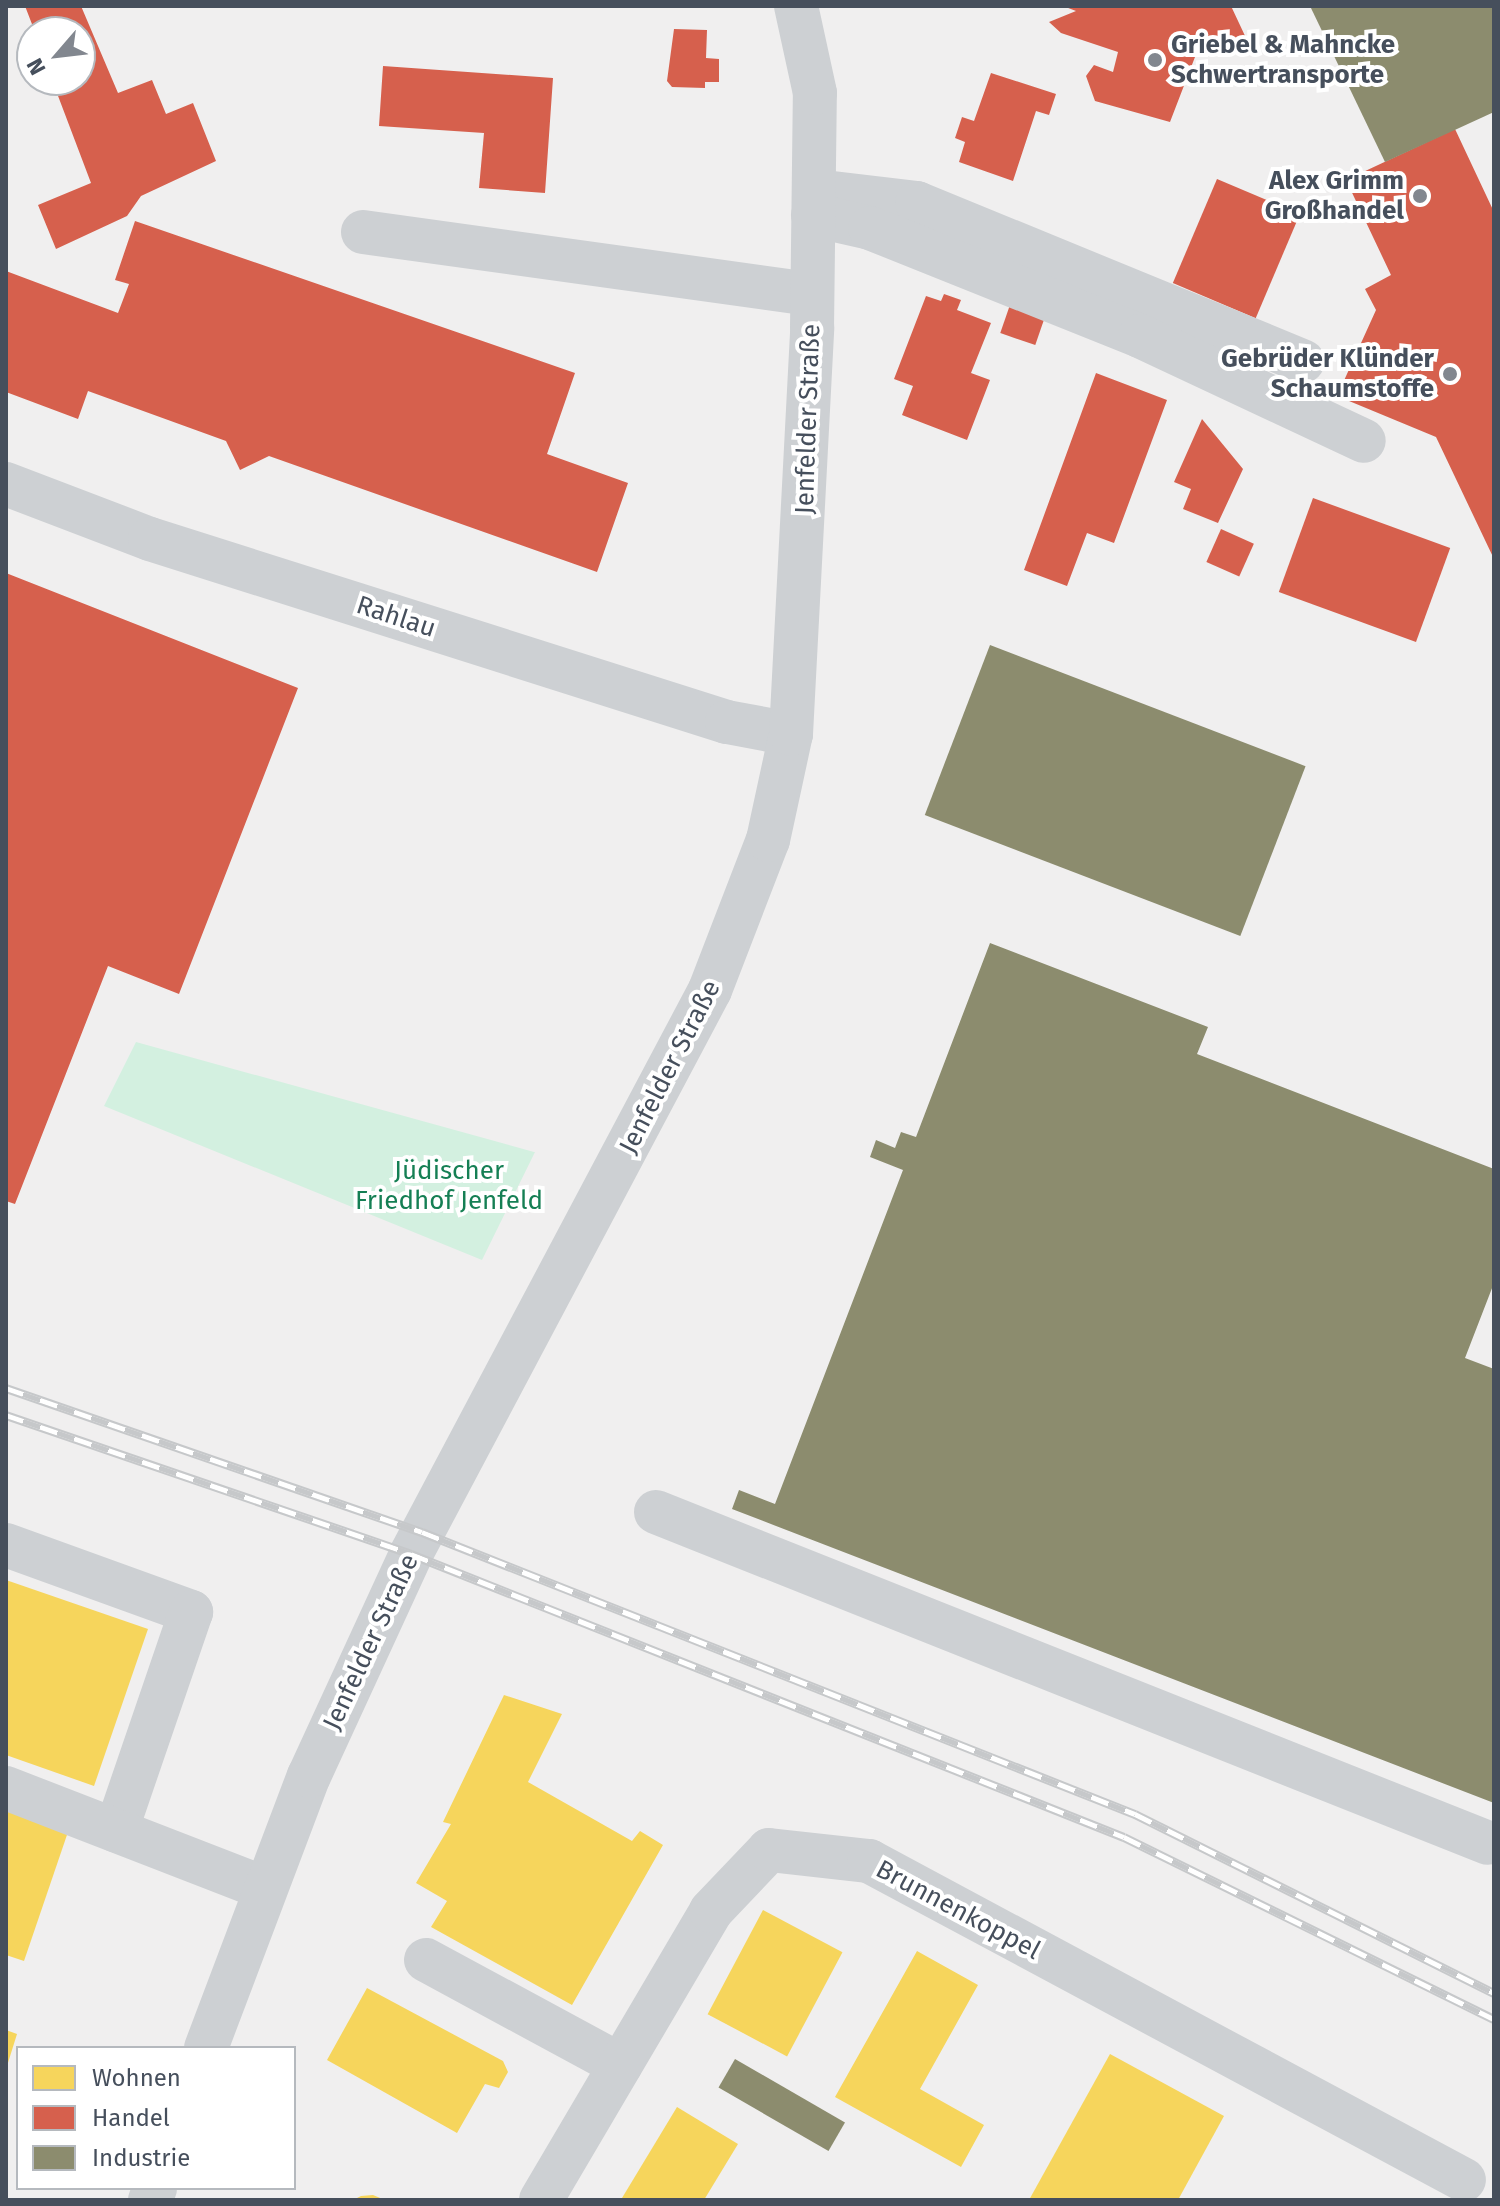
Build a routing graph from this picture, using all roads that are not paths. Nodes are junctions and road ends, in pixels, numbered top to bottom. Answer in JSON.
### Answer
{"nodes":[{"id":1,"x":796,"y":6,"type":"edge"},
{"id":2,"x":814,"y":203,"type":"junction"},
{"id":3,"x":363,"y":232,"type":"dead end"},
{"id":4,"x":812,"y":294,"type":"junction"},
{"id":5,"x":1303,"y":361,"type":"dead end"},
{"id":6,"x":1364,"y":441,"type":"dead end"},
{"id":7,"x":6,"y":484,"type":"edge"},
{"id":8,"x":791,"y":734,"type":"junction"},
{"id":9,"x":656,"y":1512,"type":"dead end"},
{"id":10,"x":6,"y":1545,"type":"edge"},
{"id":11,"x":6,"y":1788,"type":"edge"},
{"id":12,"x":116,"y":1831,"type":"junction"},
{"id":13,"x":1488,"y":1843,"type":"dead end"},
{"id":14,"x":264,"y":1888,"type":"junction"},
{"id":15,"x":426,"y":1960,"type":"dead end"},
{"id":16,"x":207,"y":2046,"type":"edge"},
{"id":17,"x":620,"y":2065,"type":"junction"},
{"id":18,"x":1464,"y":2180,"type":"dead end"},
{"id":19,"x":541,"y":2200,"type":"edge"}],
"edges":[{"from":1,"to":2,"type":"street","name":"Jenfelder Straße"},
{"from":2,"to":4,"type":"street","name":"Jenfelder Straße"},
{"from":2,"to":5,"type":"street"},
{"from":2,"to":6,"type":"street"},
{"from":3,"to":4,"type":"street"},
{"from":4,"to":8,"type":"street","name":"Jenfelder Straße"},
{"from":7,"to":8,"type":"street","name":"Rahlau"},
{"from":8,"to":14,"type":"street","name":"Jenfelder Straße"},
{"from":9,"to":13,"type":"street"},
{"from":10,"to":12,"type":"street"},
{"from":11,"to":12,"type":"street"},
{"from":12,"to":14,"type":"street"},
{"from":14,"to":16,"type":"street","name":"Jenfelder Straße"},
{"from":15,"to":17,"type":"street"},
{"from":17,"to":18,"type":"street","name":"Brunnenkoppel"},
{"from":17,"to":19,"type":"street","name":"Brunnenkoppel"}]}
